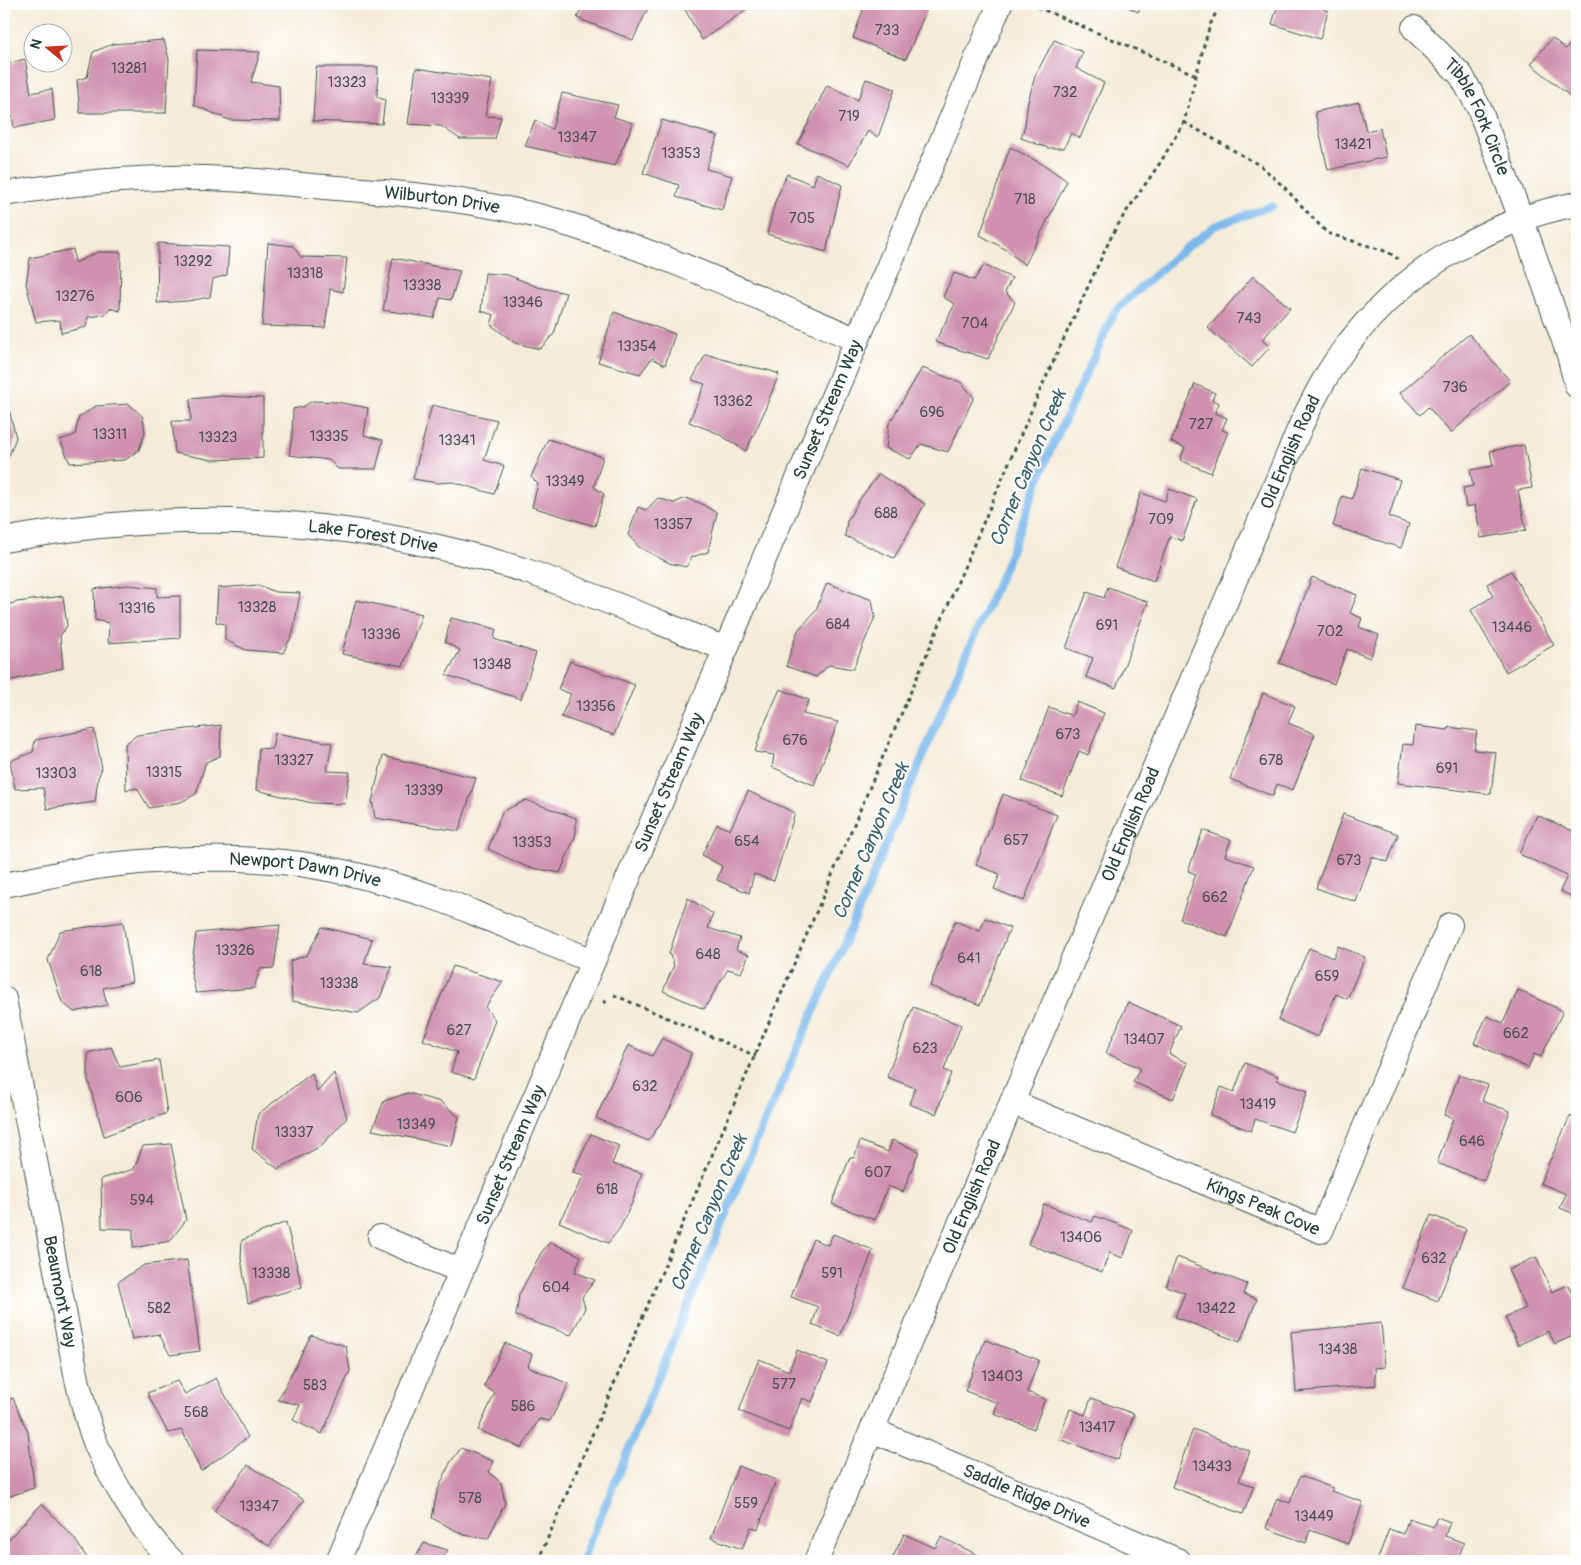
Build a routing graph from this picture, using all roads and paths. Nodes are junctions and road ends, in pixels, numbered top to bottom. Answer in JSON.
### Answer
{"nodes":[{"id":1,"x":1000,"y":4,"type":"edge"},
{"id":2,"x":1030,"y":4,"type":"edge"},
{"id":3,"x":1220,"y":4,"type":"edge"},
{"id":4,"x":1414,"y":28,"type":"dead end"},
{"id":5,"x":1196,"y":75,"type":"junction"},
{"id":6,"x":1184,"y":122,"type":"junction"},
{"id":7,"x":4,"y":194,"type":"edge"},
{"id":8,"x":1577,"y":204,"type":"edge"},
{"id":9,"x":1521,"y":218,"type":"junction"},
{"id":10,"x":1417,"y":276,"type":"junction"},
{"id":11,"x":857,"y":340,"type":"junction"},
{"id":12,"x":1577,"y":386,"type":"edge"},
{"id":13,"x":4,"y":540,"type":"edge"},
{"id":14,"x":726,"y":649,"type":"junction"},
{"id":15,"x":4,"y":885,"type":"edge"},
{"id":16,"x":1450,"y":925,"type":"dead end"},
{"id":17,"x":593,"y":961,"type":"junction"},
{"id":18,"x":614,"y":995,"type":"dead end"},
{"id":19,"x":4,"y":999,"type":"edge"},
{"id":20,"x":756,"y":1056,"type":"junction"},
{"id":21,"x":1012,"y":1102,"type":"junction"},
{"id":22,"x":380,"y":1237,"type":"dead end"},
{"id":23,"x":461,"y":1271,"type":"junction"},
{"id":24,"x":872,"y":1430,"type":"junction"},
{"id":25,"x":172,"y":1561,"type":"edge"},
{"id":26,"x":338,"y":1561,"type":"edge"},
{"id":27,"x":538,"y":1561,"type":"edge"},
{"id":28,"x":816,"y":1561,"type":"edge"},
{"id":29,"x":1179,"y":1561,"type":"edge"}],
"edges":[{"from":1,"to":11,"type":"street","name":"Sunset Stream Way"},
{"from":2,"to":5,"type":"path"},
{"from":3,"to":5,"type":"path"},
{"from":4,"to":9,"type":"street","name":"Tibble Fork Circle"},
{"from":5,"to":6,"type":"path"},
{"from":6,"to":10,"type":"path"},
{"from":6,"to":20,"type":"path"},
{"from":7,"to":11,"type":"street","name":"Wilburton Drive"},
{"from":8,"to":9,"type":"street","name":"Old English Road"},
{"from":9,"to":10,"type":"street","name":"Old English Road"},
{"from":9,"to":12,"type":"street","name":"Tibble Fork Circle"},
{"from":10,"to":21,"type":"street","name":"Old English Road"},
{"from":11,"to":14,"type":"street","name":"Sunset Stream Way"},
{"from":13,"to":14,"type":"street","name":"Lake Forest Drive"},
{"from":14,"to":17,"type":"street","name":"Sunset Stream Way"},
{"from":15,"to":17,"type":"street","name":"Newport Dawn Drive"},
{"from":16,"to":21,"type":"street","name":"Kings Peak Cove"},
{"from":17,"to":23,"type":"street","name":"Sunset Stream Way"},
{"from":18,"to":20,"type":"path"},
{"from":19,"to":25,"type":"street","name":"Beaumont Way"},
{"from":20,"to":27,"type":"path"},
{"from":21,"to":24,"type":"street","name":"Old English Road"},
{"from":22,"to":23,"type":"street"},
{"from":23,"to":26,"type":"street","name":"Sunset Stream Way"},
{"from":24,"to":28,"type":"street","name":"Old English Road"},
{"from":24,"to":29,"type":"street","name":"Saddle Ridge Drive"}]}
